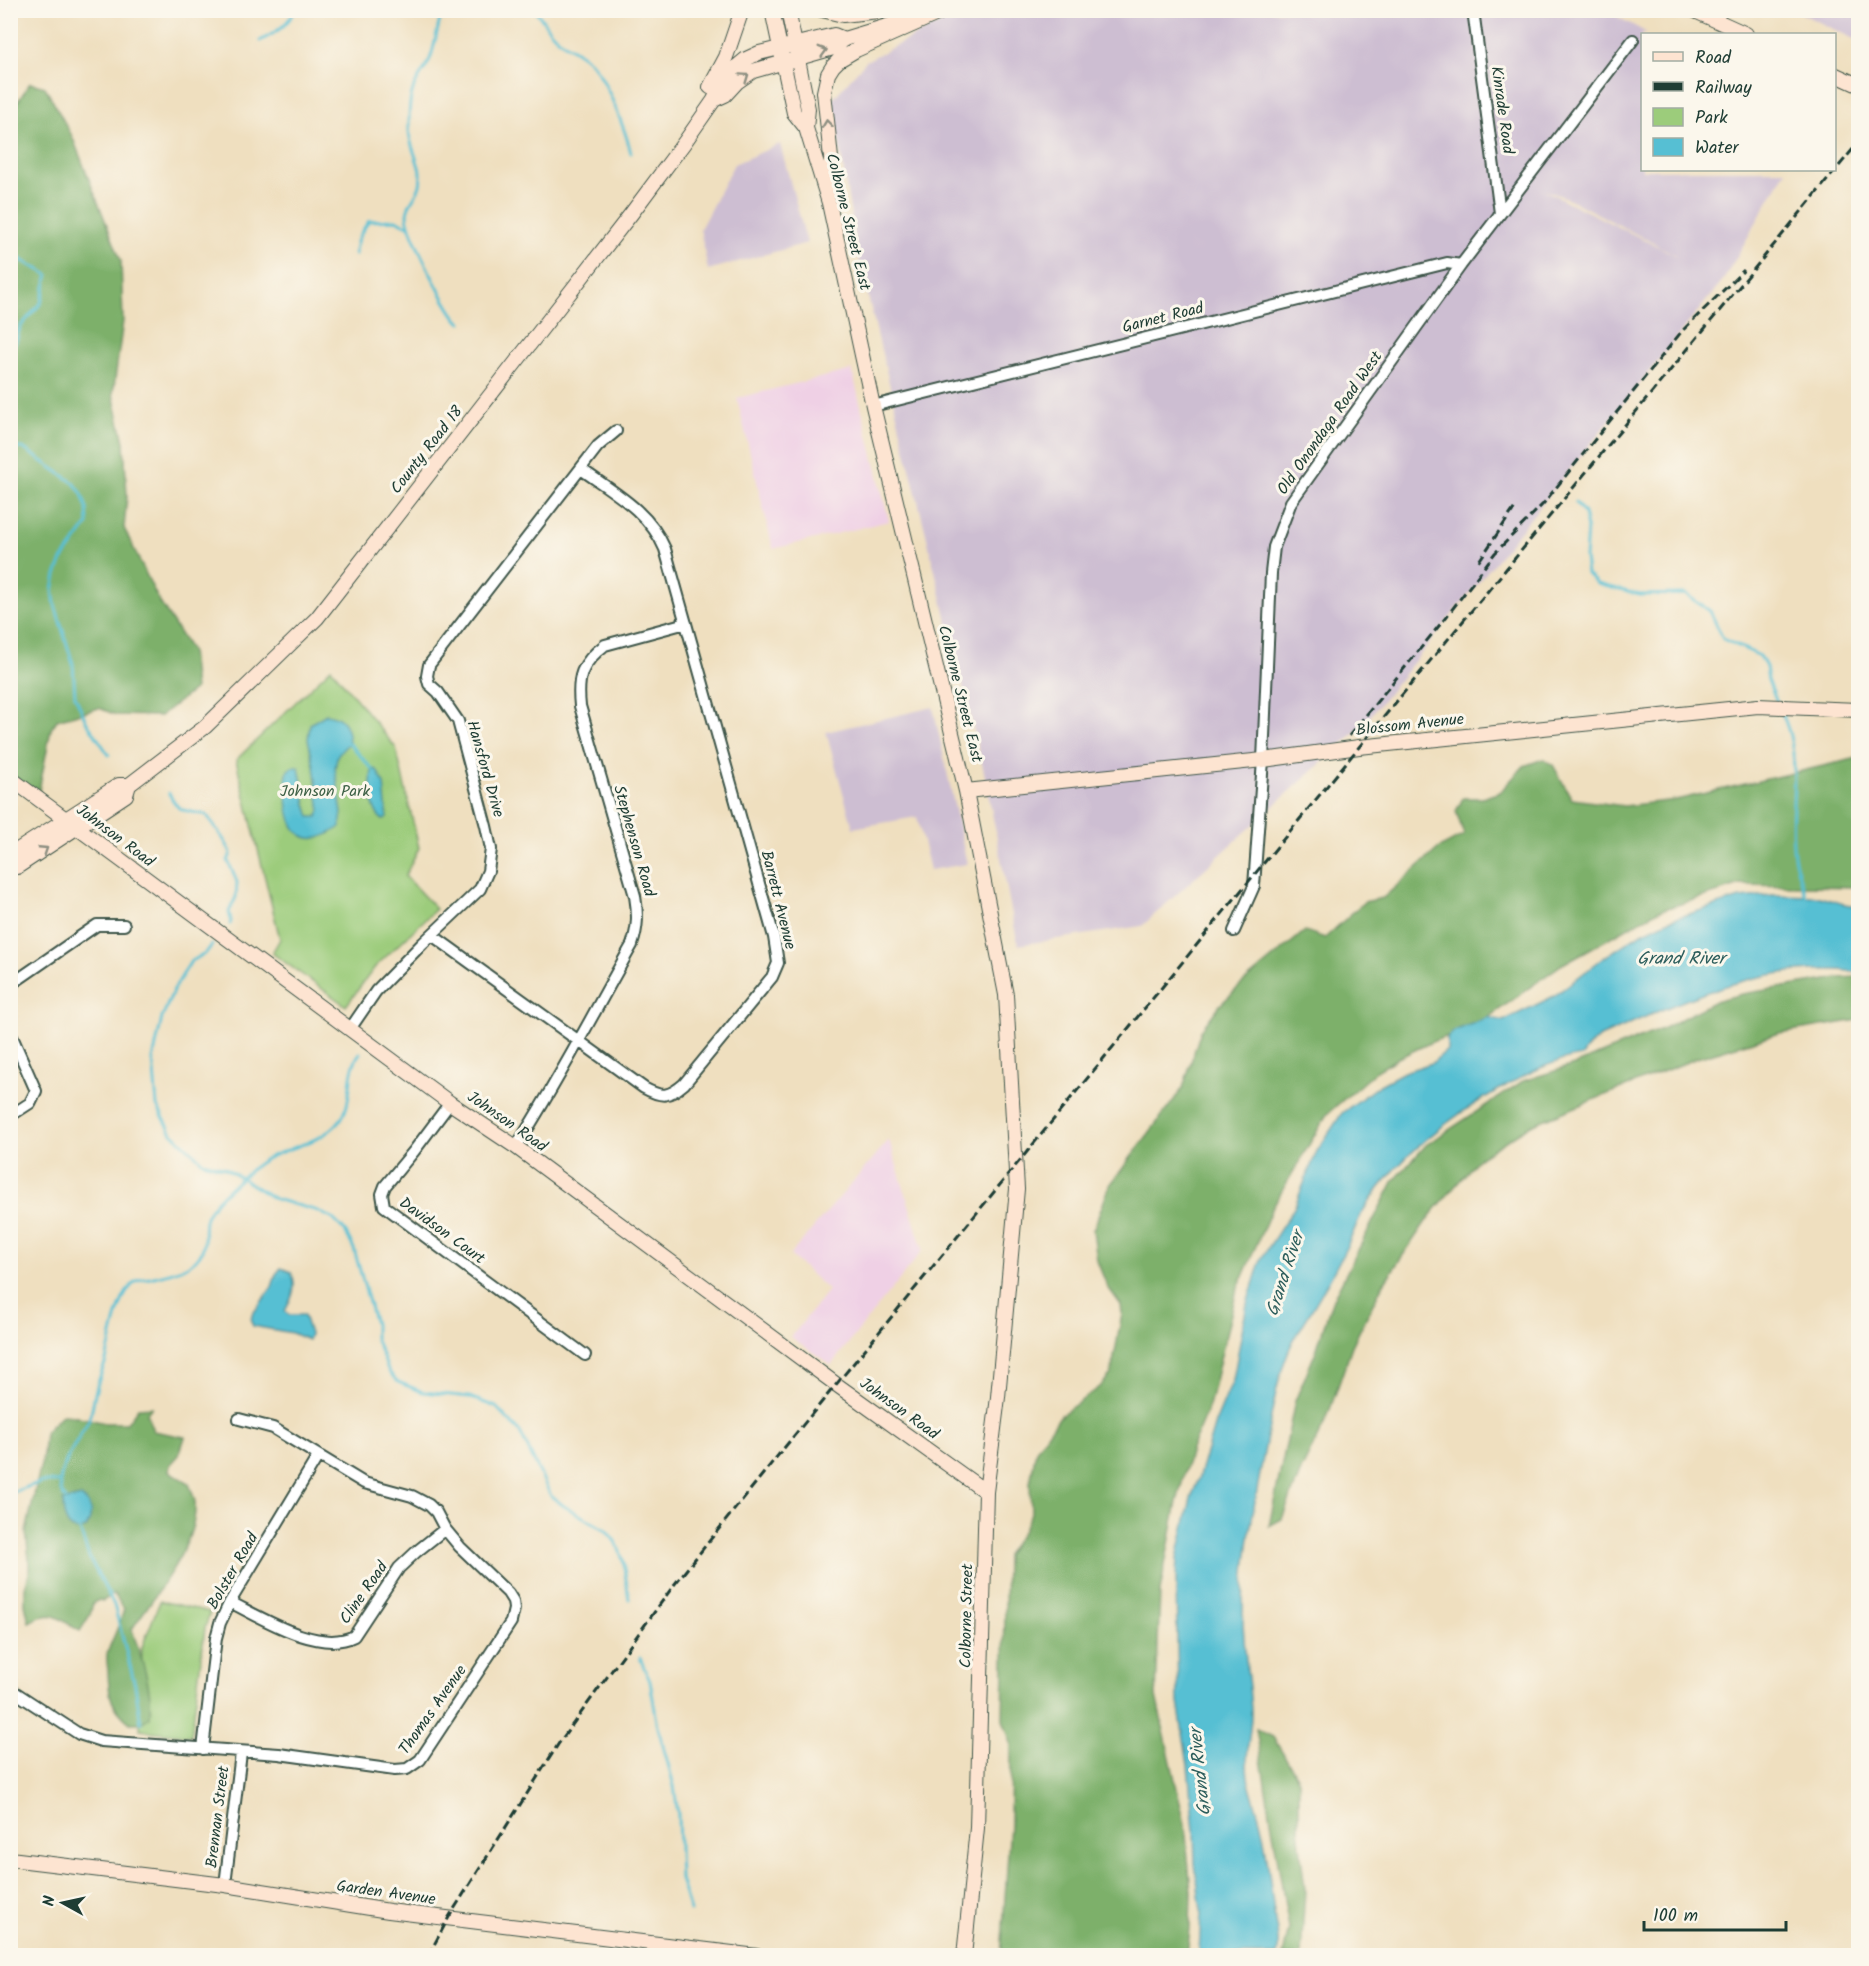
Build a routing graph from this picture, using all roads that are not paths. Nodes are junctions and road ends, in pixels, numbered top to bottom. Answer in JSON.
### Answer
{"nodes":[{"id":1,"x":741,"y":10,"type":"edge"},
{"id":2,"x":772,"y":10,"type":"edge"},
{"id":3,"x":788,"y":10,"type":"edge"},
{"id":4,"x":822,"y":10,"type":"edge"},
{"id":5,"x":886,"y":10,"type":"edge"},
{"id":6,"x":937,"y":10,"type":"edge"},
{"id":7,"x":946,"y":10,"type":"edge"},
{"id":8,"x":1473,"y":10,"type":"edge"},
{"id":9,"x":1693,"y":10,"type":"edge"},
{"id":10,"x":1744,"y":33,"type":"edge"},
{"id":11,"x":1633,"y":40,"type":"dead end"},
{"id":12,"x":779,"y":48,"type":"junction"},
{"id":13,"x":796,"y":51,"type":"junction"},
{"id":14,"x":782,"y":63,"type":"junction"},
{"id":15,"x":1836,"y":75,"type":"edge"},
{"id":16,"x":1858,"y":85,"type":"edge"},
{"id":17,"x":714,"y":100,"type":"junction"},
{"id":18,"x":806,"y":128,"type":"junction"},
{"id":19,"x":680,"y":149,"type":"junction"},
{"id":20,"x":829,"y":203,"type":"junction"},
{"id":21,"x":1500,"y":213,"type":"junction"},
{"id":22,"x":1461,"y":265,"type":"junction"},
{"id":23,"x":873,"y":406,"type":"junction"},
{"id":24,"x":616,"y":431,"type":"dead end"},
{"id":25,"x":582,"y":469,"type":"junction"},
{"id":26,"x":686,"y":623,"type":"junction"},
{"id":27,"x":1858,"y":710,"type":"edge"},
{"id":28,"x":1263,"y":760,"type":"junction"},
{"id":29,"x":10,"y":778,"type":"edge"},
{"id":30,"x":129,"y":785,"type":"junction"},
{"id":31,"x":966,"y":791,"type":"junction"},
{"id":32,"x":65,"y":819,"type":"junction"},
{"id":33,"x":77,"y":828,"type":"junction"},
{"id":34,"x":10,"y":855,"type":"edge"},
{"id":35,"x":10,"y":867,"type":"edge"},
{"id":36,"x":124,"y":925,"type":"dead end"},
{"id":37,"x":1234,"y":931,"type":"dead end"},
{"id":38,"x":432,"y":935,"type":"junction"},
{"id":39,"x":10,"y":985,"type":"edge"},
{"id":40,"x":350,"y":1029,"type":"junction"},
{"id":41,"x":10,"y":1032,"type":"edge"},
{"id":42,"x":578,"y":1041,"type":"junction"},
{"id":43,"x":450,"y":1103,"type":"junction"},
{"id":44,"x":10,"y":1116,"type":"edge"},
{"id":45,"x":516,"y":1147,"type":"junction"},
{"id":46,"x":1009,"y":1278,"type":"joint"},
{"id":47,"x":585,"y":1356,"type":"dead end"},
{"id":48,"x":239,"y":1419,"type":"dead end"},
{"id":49,"x":318,"y":1455,"type":"junction"},
{"id":50,"x":986,"y":1492,"type":"junction"},
{"id":51,"x":445,"y":1529,"type":"junction"},
{"id":52,"x":230,"y":1602,"type":"junction"},
{"id":53,"x":10,"y":1689,"type":"edge"},
{"id":54,"x":203,"y":1749,"type":"junction"},
{"id":55,"x":241,"y":1753,"type":"junction"},
{"id":56,"x":10,"y":1859,"type":"edge"},
{"id":57,"x":225,"y":1884,"type":"junction"},
{"id":58,"x":646,"y":1950,"type":"edge"},
{"id":59,"x":757,"y":1956,"type":"edge"},
{"id":60,"x":964,"y":1956,"type":"edge"}],
"edges":[{"from":1,"to":19,"type":"main road"},
{"from":2,"to":12,"type":"main road","name":"Colborne Street East"},
{"from":3,"to":13,"type":"main road","name":"Colborne Street East"},
{"from":4,"to":5,"type":"main road"},
{"from":6,"to":13,"type":"main road","name":"County Road 18"},
{"from":20,"to":7,"type":"main road","one_way":true},
{"from":8,"to":21,"type":"street","name":"Kinrade Road"},
{"from":9,"to":10,"type":"main road"},
{"from":11,"to":21,"type":"street","name":"Old Onondaga Road West"},
{"from":12,"to":13,"type":"main road","name":"County Road 18"},
{"from":12,"to":14,"type":"main road","name":"Colborne Street East"},
{"from":12,"to":17,"type":"main road","name":"County Road 18"},
{"from":13,"to":14,"type":"main road","name":"County Road 18"},
{"from":13,"to":18,"type":"main road","name":"Colborne Street East"},
{"from":17,"to":14,"type":"main road","name":"County Road 18","one_way":true},
{"from":14,"to":18,"type":"main road","name":"Colborne Street East"},
{"from":15,"to":16,"type":"main road"},
{"from":17,"to":19,"type":"main road","name":"County Road 18"},
{"from":18,"to":20,"type":"main road","name":"Colborne Street East"},
{"from":19,"to":30,"type":"main road","name":"County Road 18"},
{"from":20,"to":23,"type":"main road","name":"Colborne Street East"},
{"from":21,"to":22,"type":"street","name":"Old Onondaga Road West"},
{"from":22,"to":23,"type":"street","name":"Garnet Road"},
{"from":22,"to":28,"type":"street","name":"Old Onondaga Road West"},
{"from":23,"to":31,"type":"main road","name":"Colborne Street East"},
{"from":24,"to":25,"type":"street","name":"Hansford Drive"},
{"from":25,"to":26,"type":"street","name":"Barrett Avenue"},
{"from":25,"to":38,"type":"street","name":"Hansford Drive"},
{"from":26,"to":42,"type":"street","name":"Stephenson Road"},
{"from":26,"to":42,"type":"street","name":"Barrett Avenue"},
{"from":27,"to":28,"type":"main road","name":"Blossom Avenue"},
{"from":28,"to":31,"type":"main road","name":"Blossom Avenue"},
{"from":28,"to":37,"type":"street","name":"Old Onondaga Road West"},
{"from":29,"to":32,"type":"main road","name":"Johnson Road"},
{"from":30,"to":32,"type":"main road","name":"County Road 18"},
{"from":30,"to":33,"type":"main road","name":"County Road 18"},
{"from":31,"to":46,"type":"main road","name":"Colborne Street East"},
{"from":32,"to":33,"type":"main road","name":"Johnson Road"},
{"from":32,"to":34,"type":"main road","name":"County Road 18"},
{"from":35,"to":33,"type":"main road","name":"County Road 18","one_way":true},
{"from":33,"to":40,"type":"main road","name":"Johnson Road"},
{"from":36,"to":39,"type":"street"},
{"from":38,"to":40,"type":"street","name":"Hansford Drive"},
{"from":38,"to":42,"type":"street","name":"Barrett Avenue"},
{"from":40,"to":43,"type":"main road","name":"Johnson Road"},
{"from":41,"to":44,"type":"street"},
{"from":42,"to":45,"type":"street","name":"Stephenson Road"},
{"from":43,"to":45,"type":"main road","name":"Johnson Road"},
{"from":43,"to":47,"type":"street","name":"Davidson Court"},
{"from":45,"to":50,"type":"main road","name":"Johnson Road"},
{"from":46,"to":50,"type":"main road","name":"Colborne Street"},
{"from":48,"to":49,"type":"street","name":"Thomas Avenue"},
{"from":49,"to":51,"type":"street","name":"Thomas Avenue"},
{"from":49,"to":52,"type":"street","name":"Bolster Road"},
{"from":50,"to":60,"type":"main road","name":"Colborne Street"},
{"from":51,"to":52,"type":"street","name":"Cline Road"},
{"from":51,"to":55,"type":"street","name":"Thomas Avenue"},
{"from":52,"to":54,"type":"street","name":"Bolster Road"},
{"from":53,"to":54,"type":"street","name":"Thomas Avenue"},
{"from":54,"to":55,"type":"street","name":"Thomas Avenue"},
{"from":55,"to":57,"type":"street","name":"Brennan Street"},
{"from":56,"to":57,"type":"main road","name":"Garden Avenue"},
{"from":57,"to":58,"type":"main road","name":"Garden Avenue"},
{"from":58,"to":59,"type":"main road","name":"Garden Avenue"}]}
